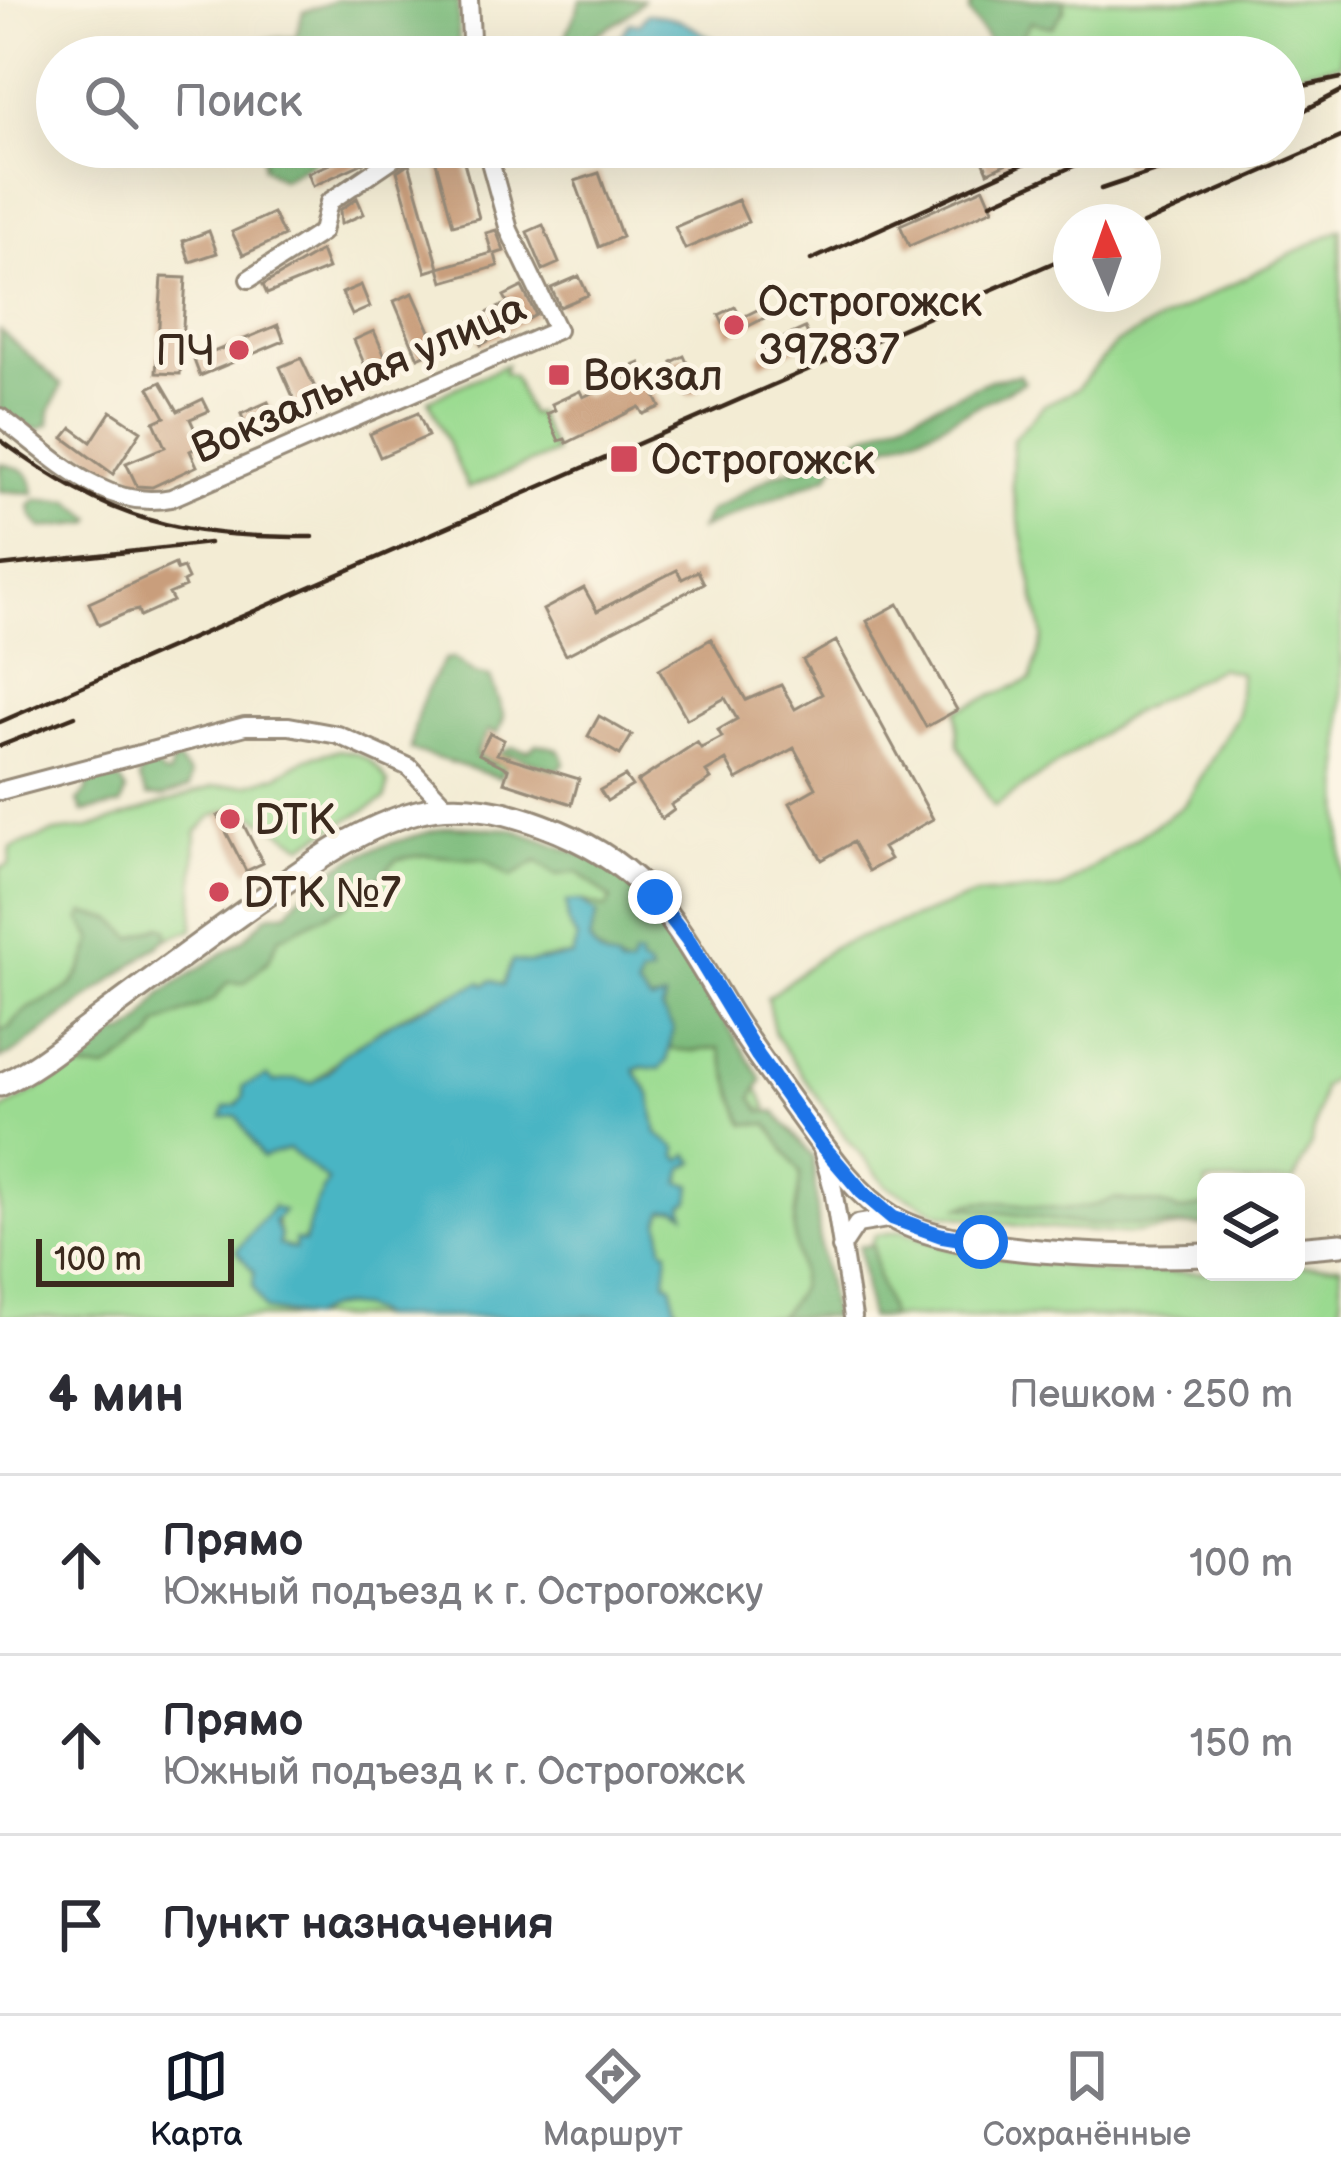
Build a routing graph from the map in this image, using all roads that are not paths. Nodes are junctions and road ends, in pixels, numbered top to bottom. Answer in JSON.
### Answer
{"nodes":[{"id":1,"x":469,"y":0,"type":"edge"},
{"id":2,"x":471,"y":36,"type":"edge"},
{"id":3,"x":379,"y":168,"type":"edge"},
{"id":4,"x":492,"y":168,"type":"edge"},
{"id":5,"x":248,"y":279,"type":"dead end"},
{"id":6,"x":0,"y":417,"type":"edge"},
{"id":7,"x":0,"y":790,"type":"edge"},
{"id":8,"x":448,"y":808,"type":"junction"},
{"id":9,"x":0,"y":1085,"type":"edge"},
{"id":10,"x":820,"y":1143,"type":"junction"},
{"id":11,"x":893,"y":1218,"type":"junction"},
{"id":12,"x":1341,"y":1244,"type":"edge"},
{"id":13,"x":1305,"y":1247,"type":"edge"},
{"id":14,"x":841,"y":1249,"type":"junction"},
{"id":15,"x":1197,"y":1255,"type":"edge"},
{"id":16,"x":853,"y":1317,"type":"edge"}],
"edges":[{"from":1,"to":2,"type":"street"},
{"from":3,"to":5,"type":"street"},
{"from":4,"to":6,"type":"street","name":"Вокзальная улица"},
{"from":7,"to":8,"type":"street"},
{"from":8,"to":9,"type":"main road"},
{"from":8,"to":10,"type":"main road"},
{"from":10,"to":11,"type":"main road"},
{"from":10,"to":14,"type":"street"},
{"from":11,"to":14,"type":"street"},
{"from":11,"to":15,"type":"main road"},
{"from":12,"to":13,"type":"main road"},
{"from":14,"to":16,"type":"street"}]}
